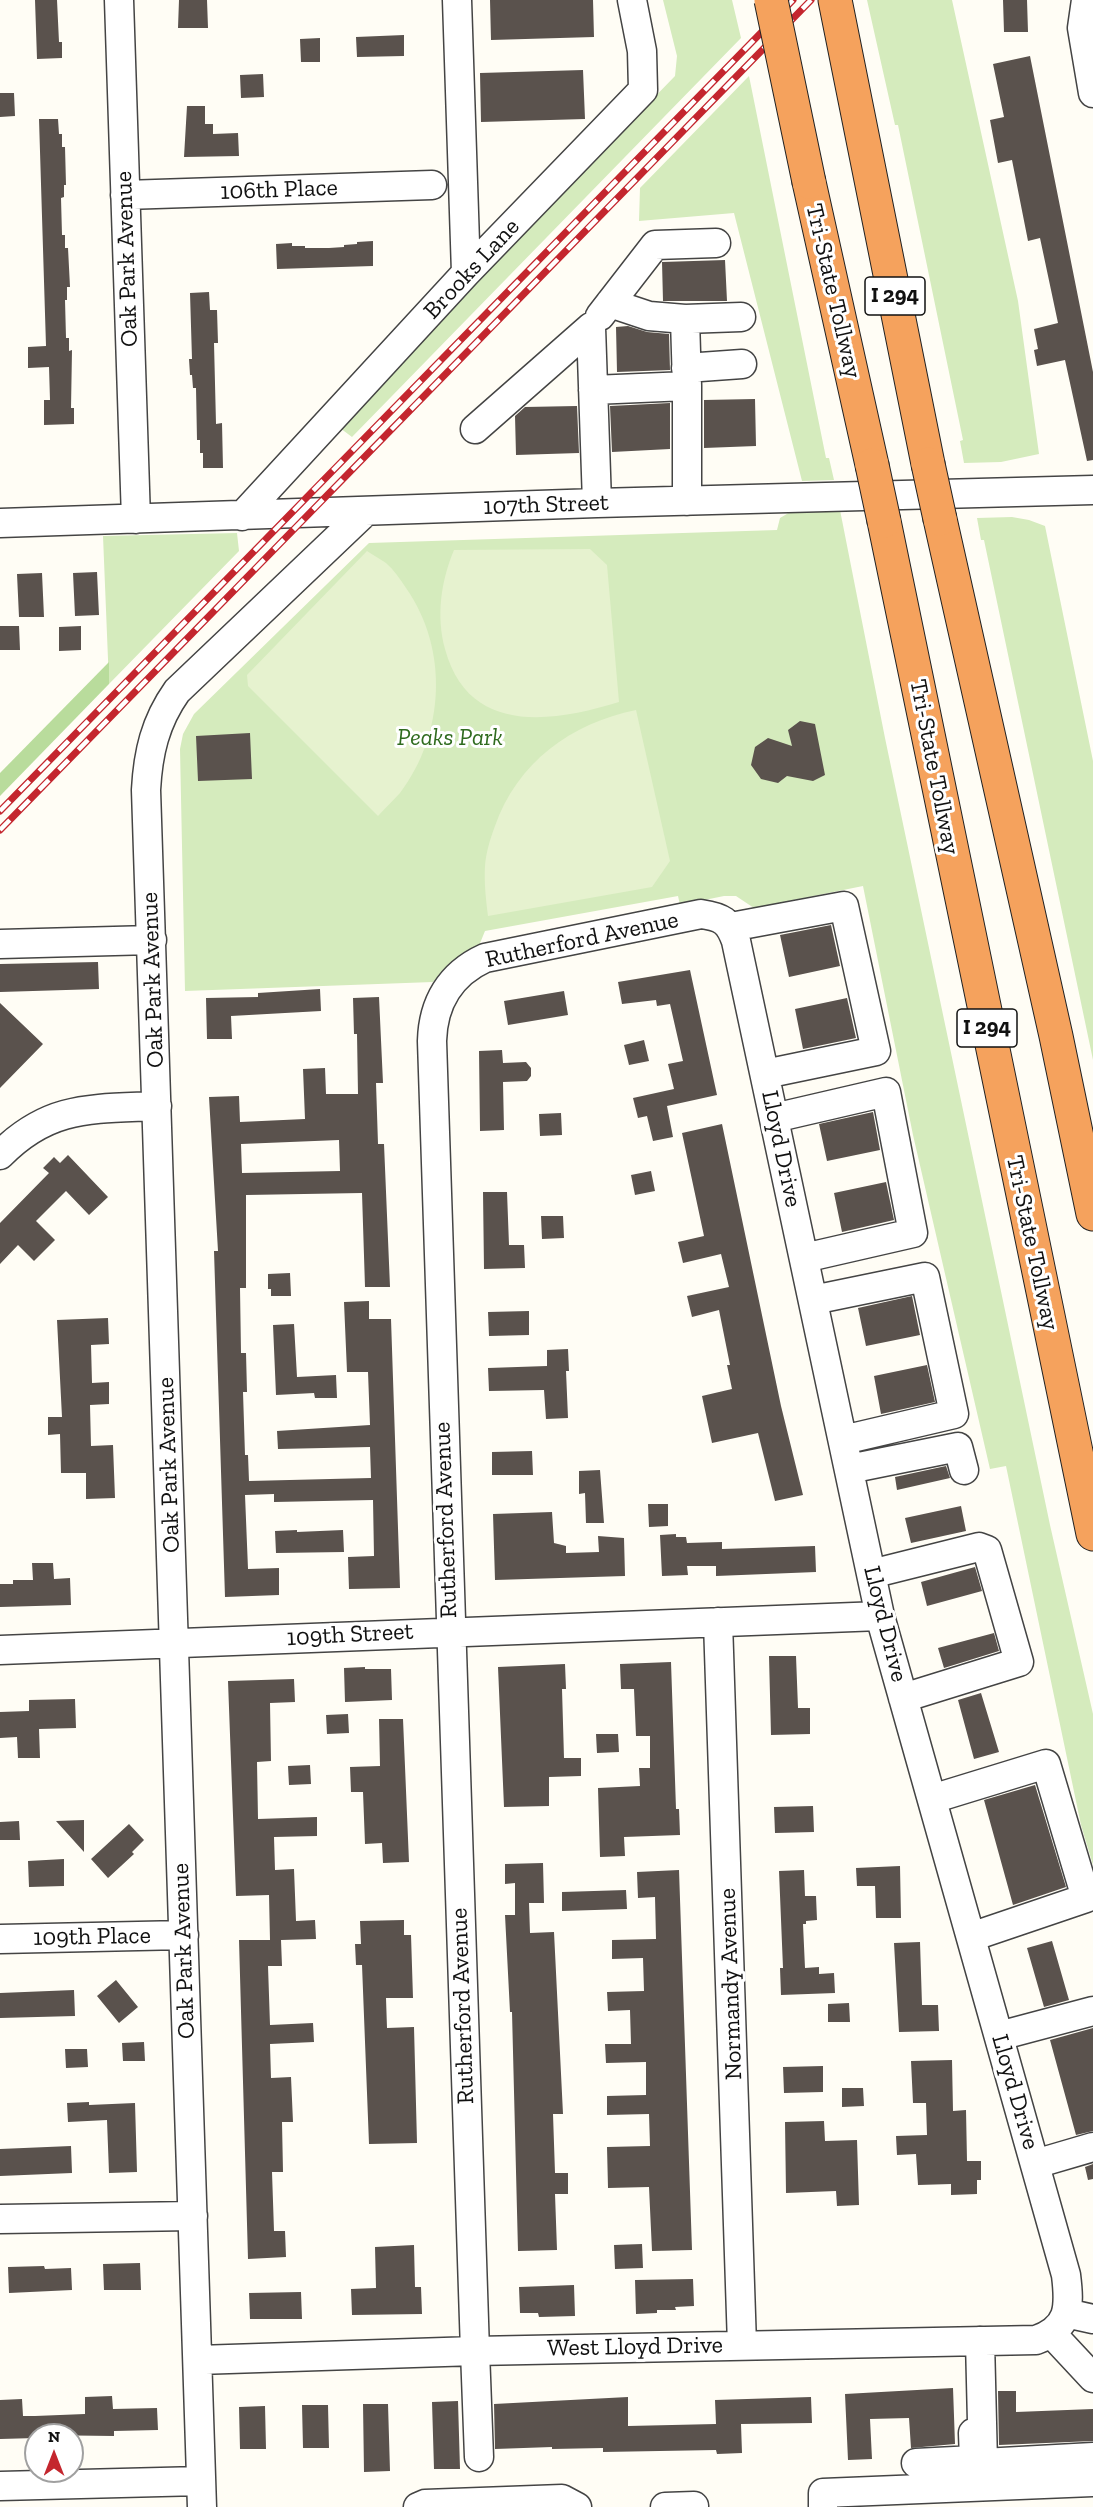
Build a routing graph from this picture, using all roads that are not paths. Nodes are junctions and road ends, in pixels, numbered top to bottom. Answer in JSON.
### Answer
{"nodes":[{"id":1,"x":119,"y":0,"type":"edge"},
{"id":2,"x":457,"y":0,"type":"edge"},
{"id":3,"x":632,"y":0,"type":"edge"},
{"id":4,"x":771,"y":0,"type":"edge"},
{"id":5,"x":835,"y":0,"type":"edge"},
{"id":6,"x":1086,"y":0,"type":"edge"},
{"id":7,"x":1093,"y":93,"type":"edge"},
{"id":8,"x":432,"y":185,"type":"dead end"},
{"id":9,"x":125,"y":195,"type":"junction"},
{"id":10,"x":716,"y":243,"type":"dead end"},
{"id":11,"x":466,"y":273,"type":"junction"},
{"id":12,"x":610,"y":303,"type":"junction"},
{"id":13,"x":741,"y":317,"type":"dead end"},
{"id":14,"x":685,"y":319,"type":"junction"},
{"id":15,"x":591,"y":327,"type":"junction"},
{"id":16,"x":742,"y":364,"type":"dead end"},
{"id":17,"x":686,"y":377,"type":"junction"},
{"id":18,"x":593,"y":390,"type":"junction"},
{"id":19,"x":476,"y":429,"type":"dead end"},
{"id":20,"x":1093,"y":490,"type":"edge"},
{"id":21,"x":687,"y":501,"type":"junction"},
{"id":22,"x":597,"y":503,"type":"junction"},
{"id":23,"x":366,"y":511,"type":"junction"},
{"id":24,"x":242,"y":516,"type":"junction"},
{"id":25,"x":136,"y":519,"type":"junction"},
{"id":26,"x":0,"y":523,"type":"edge"},
{"id":27,"x":728,"y":923,"type":"junction"},
{"id":28,"x":152,"y":940,"type":"junction"},
{"id":29,"x":0,"y":944,"type":"edge"},
{"id":30,"x":765,"y":1074,"type":"junction"},
{"id":31,"x":157,"y":1106,"type":"junction"},
{"id":32,"x":774,"y":1118,"type":"junction"},
{"id":33,"x":0,"y":1155,"type":"edge"},
{"id":34,"x":1093,"y":1214,"type":"edge"},
{"id":35,"x":804,"y":1258,"type":"junction"},
{"id":36,"x":813,"y":1300,"type":"junction"},
{"id":37,"x":843,"y":1440,"type":"junction"},
{"id":38,"x":849,"y":1469,"type":"junction"},
{"id":39,"x":964,"y":1470,"type":"dead end"},
{"id":40,"x":1093,"y":1534,"type":"edge"},
{"id":41,"x":871,"y":1574,"type":"junction"},
{"id":42,"x":880,"y":1616,"type":"junction"},
{"id":43,"x":718,"y":1622,"type":"junction"},
{"id":44,"x":450,"y":1631,"type":"junction"},
{"id":45,"x":174,"y":1643,"type":"junction"},
{"id":46,"x":0,"y":1650,"type":"edge"},
{"id":47,"x":903,"y":1698,"type":"junction"},
{"id":48,"x":932,"y":1799,"type":"junction"},
{"id":49,"x":184,"y":1935,"type":"junction"},
{"id":50,"x":971,"y":1937,"type":"junction"},
{"id":51,"x":0,"y":1939,"type":"edge"},
{"id":52,"x":1093,"y":2011,"type":"edge"},
{"id":53,"x":999,"y":2036,"type":"junction"},
{"id":54,"x":1093,"y":2147,"type":"edge"},
{"id":55,"x":1035,"y":2164,"type":"junction"},
{"id":56,"x":193,"y":2216,"type":"junction"},
{"id":57,"x":0,"y":2219,"type":"edge"},
{"id":58,"x":1069,"y":2322,"type":"edge"},
{"id":59,"x":975,"y":2341,"type":"junction"},
{"id":60,"x":742,"y":2345,"type":"junction"},
{"id":61,"x":475,"y":2351,"type":"junction"},
{"id":62,"x":198,"y":2360,"type":"junction"},
{"id":63,"x":1093,"y":2378,"type":"edge"},
{"id":64,"x":479,"y":2457,"type":"dead end"},
{"id":65,"x":1093,"y":2457,"type":"edge"},
{"id":66,"x":916,"y":2463,"type":"dead end"},
{"id":67,"x":1093,"y":2482,"type":"edge"},
{"id":68,"x":0,"y":2486,"type":"edge"},
{"id":69,"x":202,"y":2494,"type":"edge"},
{"id":70,"x":694,"y":2506,"type":"edge"},
{"id":71,"x":418,"y":2507,"type":"edge"},
{"id":72,"x":577,"y":2507,"type":"edge"},
{"id":73,"x":665,"y":2507,"type":"edge"},
{"id":74,"x":823,"y":2507,"type":"edge"}],
"edges":[{"from":1,"to":9,"type":"street","name":"Oak Park Avenue"},
{"from":2,"to":11,"type":"street"},
{"from":3,"to":11,"type":"street","name":"Brooks Lane"},
{"from":4,"to":40,"type":"highway","name":"Tri-State Tollway","number":"I 294","bridge":true},
{"from":5,"to":34,"type":"highway","number":"I 294","bridge":true},
{"from":6,"to":7,"type":"street"},
{"from":8,"to":9,"type":"street","name":"106th Place"},
{"from":9,"to":25,"type":"street","name":"Oak Park Avenue"},
{"from":10,"to":12,"type":"street"},
{"from":11,"to":24,"type":"street","name":"Brooks Lane"},
{"from":12,"to":14,"type":"street"},
{"from":12,"to":15,"type":"street"},
{"from":13,"to":14,"type":"street"},
{"from":14,"to":17,"type":"street"},
{"from":15,"to":18,"type":"street"},
{"from":15,"to":19,"type":"street"},
{"from":16,"to":17,"type":"street"},
{"from":17,"to":18,"type":"street"},
{"from":17,"to":21,"type":"street"},
{"from":18,"to":22,"type":"street"},
{"from":20,"to":21,"type":"street","name":"107th Street"},
{"from":21,"to":22,"type":"street","name":"107th Street"},
{"from":22,"to":23,"type":"street","name":"107th Street"},
{"from":23,"to":24,"type":"street","name":"107th Street"},
{"from":23,"to":28,"type":"street","name":"Oak Park Avenue"},
{"from":24,"to":25,"type":"street","name":"107th Street"},
{"from":25,"to":26,"type":"street","name":"107th Street"},
{"from":27,"to":30,"type":"street","name":"Lloyd Drive"},
{"from":27,"to":30,"type":"street","name":"Rutherford Avenue"},
{"from":27,"to":44,"type":"street","name":"Rutherford Avenue"},
{"from":28,"to":29,"type":"street"},
{"from":28,"to":31,"type":"street","name":"Oak Park Avenue"},
{"from":30,"to":32,"type":"street","name":"Lloyd Drive"},
{"from":31,"to":33,"type":"street"},
{"from":31,"to":45,"type":"street","name":"Oak Park Avenue"},
{"from":32,"to":35,"type":"street","name":"Lloyd Drive"},
{"from":32,"to":35,"type":"street"},
{"from":35,"to":36,"type":"street","name":"Lloyd Drive"},
{"from":36,"to":37,"type":"street","name":"Lloyd Drive"},
{"from":36,"to":37,"type":"street"},
{"from":37,"to":38,"type":"street","name":"Lloyd Drive"},
{"from":38,"to":39,"type":"street"},
{"from":38,"to":41,"type":"street","name":"Lloyd Drive"},
{"from":41,"to":42,"type":"street","name":"Lloyd Drive"},
{"from":41,"to":47,"type":"street"},
{"from":42,"to":43,"type":"street","name":"109th Street"},
{"from":42,"to":47,"type":"street","name":"Lloyd Drive"},
{"from":43,"to":44,"type":"street","name":"109th Street"},
{"from":43,"to":60,"type":"street","name":"Normandy Avenue"},
{"from":44,"to":45,"type":"street","name":"109th Street"},
{"from":44,"to":61,"type":"street","name":"Rutherford Avenue"},
{"from":45,"to":46,"type":"street","name":"109th Street"},
{"from":45,"to":49,"type":"street","name":"Oak Park Avenue"},
{"from":47,"to":48,"type":"street","name":"Lloyd Drive"},
{"from":48,"to":50,"type":"street","name":"Lloyd Drive"},
{"from":48,"to":50,"type":"street"},
{"from":49,"to":51,"type":"street","name":"109th Place"},
{"from":49,"to":56,"type":"street","name":"Oak Park Avenue"},
{"from":50,"to":53,"type":"street","name":"Lloyd Drive"},
{"from":52,"to":53,"type":"street"},
{"from":53,"to":55,"type":"street","name":"Lloyd Drive"},
{"from":54,"to":55,"type":"street"},
{"from":55,"to":58,"type":"street","name":"Lloyd Drive"},
{"from":56,"to":57,"type":"street"},
{"from":56,"to":62,"type":"street","name":"Oak Park Avenue"},
{"from":58,"to":59,"type":"street","name":"West Lloyd Drive"},
{"from":58,"to":63,"type":"street"},
{"from":59,"to":60,"type":"street","name":"West Lloyd Drive"},
{"from":59,"to":65,"type":"street"},
{"from":59,"to":66,"type":"street"},
{"from":60,"to":61,"type":"street","name":"West Lloyd Drive"},
{"from":61,"to":62,"type":"street","name":"West Lloyd Drive"},
{"from":61,"to":64,"type":"street","name":"Rutherford Avenue"},
{"from":62,"to":69,"type":"street","name":"Oak Park Avenue"},
{"from":67,"to":74,"type":"street"},
{"from":68,"to":69,"type":"street"},
{"from":70,"to":73,"type":"street"},
{"from":71,"to":72,"type":"street"}]}
